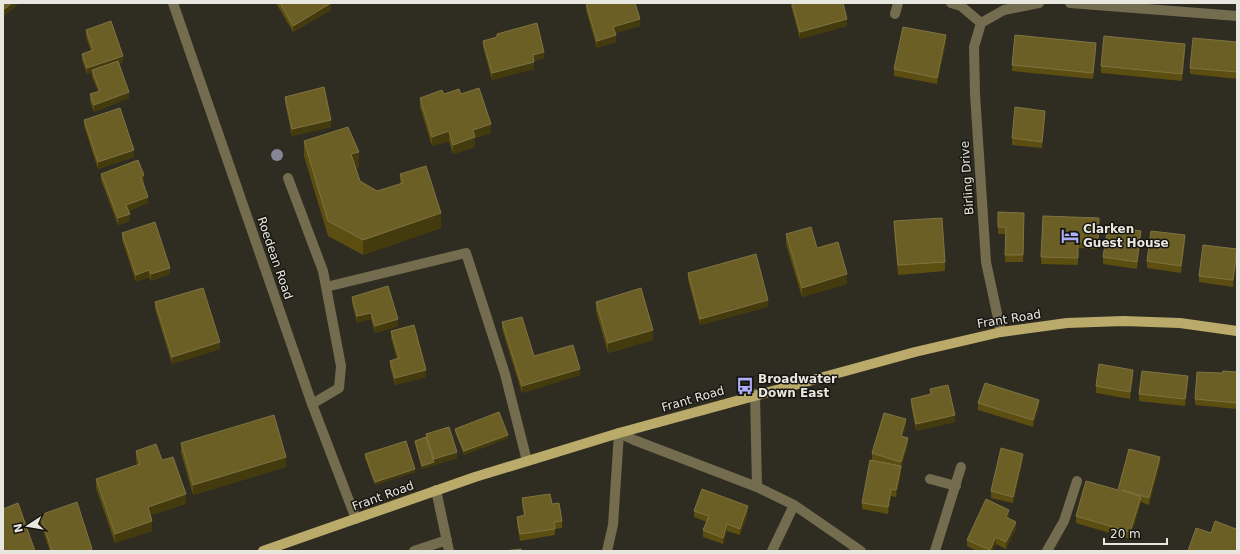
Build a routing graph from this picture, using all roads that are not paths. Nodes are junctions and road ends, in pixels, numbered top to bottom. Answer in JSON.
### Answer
{"nodes":[{"id":1,"x":173,"y":3,"type":"edge"},
{"id":2,"x":898,"y":3,"type":"edge"},
{"id":3,"x":950,"y":3,"type":"edge"},
{"id":4,"x":1039,"y":3,"type":"edge"},
{"id":5,"x":1070,"y":3,"type":"edge"},
{"id":6,"x":895,"y":14,"type":"dead end"},
{"id":7,"x":1237,"y":16,"type":"edge"},
{"id":8,"x":981,"y":23,"type":"junction"},
{"id":9,"x":288,"y":178,"type":"dead end"},
{"id":10,"x":326,"y":287,"type":"junction"},
{"id":11,"x":1237,"y":331,"type":"edge"},
{"id":12,"x":1001,"y":332,"type":"junction"},
{"id":13,"x":755,"y":394,"type":"junction"},
{"id":14,"x":312,"y":404,"type":"junction"},
{"id":15,"x":619,"y":433,"type":"junction"},
{"id":16,"x":527,"y":461,"type":"junction"},
{"id":17,"x":962,"y":467,"type":"dead end"},
{"id":18,"x":930,"y":478,"type":"dead end"},
{"id":19,"x":1077,"y":481,"type":"dead end"},
{"id":20,"x":956,"y":486,"type":"junction"},
{"id":21,"x":757,"y":487,"type":"junction"},
{"id":22,"x":436,"y":490,"type":"junction"},
{"id":23,"x":794,"y":505,"type":"junction"},
{"id":24,"x":356,"y":519,"type":"junction"},
{"id":25,"x":447,"y":540,"type":"junction"},
{"id":26,"x":263,"y":551,"type":"edge"},
{"id":27,"x":414,"y":551,"type":"edge"},
{"id":28,"x":449,"y":551,"type":"edge"},
{"id":29,"x":607,"y":551,"type":"edge"},
{"id":30,"x":772,"y":551,"type":"edge"},
{"id":31,"x":861,"y":551,"type":"edge"},
{"id":32,"x":935,"y":551,"type":"edge"},
{"id":33,"x":1047,"y":551,"type":"edge"}],
"edges":[{"from":1,"to":14,"type":"street","name":"Roedean Road"},
{"from":2,"to":6,"type":"street"},
{"from":3,"to":8,"type":"street"},
{"from":4,"to":8,"type":"street"},
{"from":5,"to":7,"type":"street"},
{"from":8,"to":12,"type":"street","name":"Birling Drive"},
{"from":9,"to":10,"type":"street"},
{"from":10,"to":14,"type":"street"},
{"from":10,"to":16,"type":"street"},
{"from":11,"to":12,"type":"main road","name":"Frant Road"},
{"from":12,"to":13,"type":"main road","name":"Frant Road"},
{"from":13,"to":15,"type":"main road","name":"Frant Road"},
{"from":13,"to":21,"type":"street"},
{"from":14,"to":24,"type":"street","name":"Roedean Road"},
{"from":15,"to":16,"type":"main road","name":"Frant Road"},
{"from":15,"to":21,"type":"street"},
{"from":15,"to":29,"type":"street"},
{"from":16,"to":22,"type":"main road","name":"Frant Road"},
{"from":17,"to":20,"type":"street"},
{"from":18,"to":20,"type":"street"},
{"from":19,"to":33,"type":"street"},
{"from":20,"to":32,"type":"street"},
{"from":21,"to":23,"type":"street"},
{"from":22,"to":24,"type":"main road","name":"Frant Road"},
{"from":22,"to":25,"type":"street"},
{"from":23,"to":30,"type":"street"},
{"from":23,"to":31,"type":"street"},
{"from":24,"to":26,"type":"main road","name":"Frant Road"},
{"from":25,"to":27,"type":"street"},
{"from":25,"to":28,"type":"street"}]}
